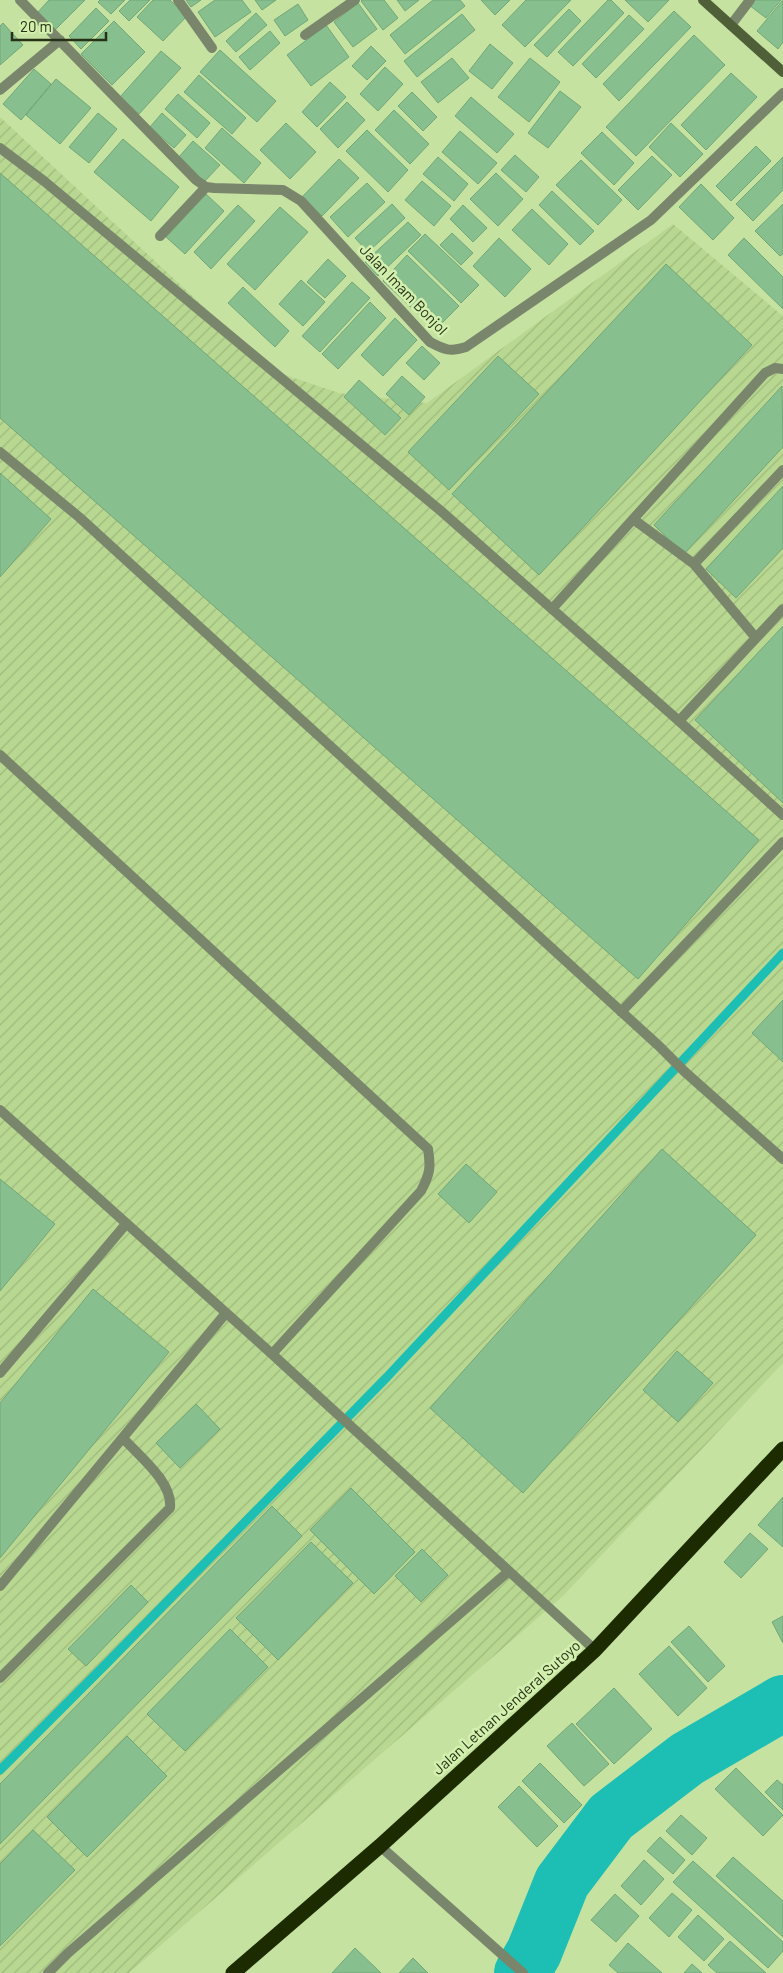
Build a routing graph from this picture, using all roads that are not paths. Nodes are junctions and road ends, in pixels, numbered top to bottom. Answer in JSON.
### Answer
{"nodes":[{"id":1,"x":20,"y":0,"type":"edge"},
{"id":2,"x":178,"y":0,"type":"edge"},
{"id":3,"x":355,"y":0,"type":"edge"},
{"id":4,"x":703,"y":0,"type":"edge"},
{"id":5,"x":750,"y":0,"type":"edge"},
{"id":6,"x":731,"y":25,"type":"junction"},
{"id":7,"x":305,"y":35,"type":"dead end"},
{"id":8,"x":60,"y":40,"type":"junction"},
{"id":9,"x":212,"y":48,"type":"dead end"},
{"id":10,"x":783,"y":72,"type":"edge"},
{"id":11,"x":0,"y":90,"type":"edge"},
{"id":12,"x":783,"y":94,"type":"edge"},
{"id":13,"x":0,"y":148,"type":"edge"},
{"id":14,"x":206,"y":187,"type":"junction"},
{"id":15,"x":160,"y":236,"type":"dead end"},
{"id":16,"x":783,"y":369,"type":"edge"},
{"id":17,"x":0,"y":452,"type":"edge"},
{"id":18,"x":783,"y":470,"type":"edge"},
{"id":19,"x":634,"y":519,"type":"junction"},
{"id":20,"x":694,"y":564,"type":"junction"},
{"id":21,"x":783,"y":609,"type":"edge"},
{"id":22,"x":552,"y":610,"type":"junction"},
{"id":23,"x":756,"y":638,"type":"junction"},
{"id":24,"x":679,"y":721,"type":"junction"},
{"id":25,"x":0,"y":755,"type":"edge"},
{"id":26,"x":783,"y":815,"type":"edge"},
{"id":27,"x":783,"y":842,"type":"edge"},
{"id":28,"x":621,"y":1012,"type":"junction"},
{"id":29,"x":0,"y":1110,"type":"edge"},
{"id":30,"x":783,"y":1159,"type":"edge"},
{"id":31,"x":126,"y":1224,"type":"junction"},
{"id":32,"x":226,"y":1313,"type":"junction"},
{"id":33,"x":272,"y":1354,"type":"junction"},
{"id":34,"x":0,"y":1373,"type":"edge"},
{"id":35,"x":123,"y":1438,"type":"junction"},
{"id":36,"x":783,"y":1448,"type":"edge"},
{"id":37,"x":509,"y":1571,"type":"junction"},
{"id":38,"x":0,"y":1586,"type":"edge"},
{"id":39,"x":595,"y":1650,"type":"junction"},
{"id":40,"x":0,"y":1678,"type":"edge"},
{"id":41,"x":380,"y":1846,"type":"junction"},
{"id":42,"x":48,"y":1973,"type":"edge"},
{"id":43,"x":234,"y":1973,"type":"edge"},
{"id":44,"x":523,"y":1973,"type":"edge"}],
"edges":[{"from":1,"to":8,"type":"street"},
{"from":2,"to":9,"type":"street"},
{"from":3,"to":7,"type":"street"},
{"from":4,"to":6,"type":"street"},
{"from":5,"to":6,"type":"street"},
{"from":6,"to":10,"type":"street"},
{"from":8,"to":11,"type":"street"},
{"from":8,"to":14,"type":"street"},
{"from":12,"to":14,"type":"street","name":"Jalan Imam Bonjol"},
{"from":13,"to":22,"type":"street"},
{"from":14,"to":15,"type":"street"},
{"from":16,"to":19,"type":"street"},
{"from":17,"to":28,"type":"street"},
{"from":18,"to":20,"type":"street"},
{"from":19,"to":20,"type":"street"},
{"from":19,"to":22,"type":"street"},
{"from":20,"to":23,"type":"street"},
{"from":21,"to":23,"type":"street"},
{"from":22,"to":24,"type":"street"},
{"from":23,"to":24,"type":"street"},
{"from":24,"to":26,"type":"street"},
{"from":25,"to":33,"type":"street"},
{"from":27,"to":28,"type":"street"},
{"from":28,"to":30,"type":"street"},
{"from":29,"to":31,"type":"street"},
{"from":31,"to":32,"type":"street"},
{"from":31,"to":34,"type":"street"},
{"from":32,"to":33,"type":"street"},
{"from":32,"to":35,"type":"street"},
{"from":33,"to":37,"type":"street"},
{"from":35,"to":38,"type":"street"},
{"from":35,"to":40,"type":"street"},
{"from":36,"to":39,"type":"highway","name":"Jalan Letnan Jenderal Sutoyo"},
{"from":37,"to":39,"type":"street"},
{"from":37,"to":42,"type":"street"},
{"from":39,"to":41,"type":"highway","name":"Jalan Letnan Jenderal Sutoyo"},
{"from":41,"to":43,"type":"highway","name":"Jalan Letnan Jenderal Sutoyo"},
{"from":41,"to":44,"type":"street"}]}
